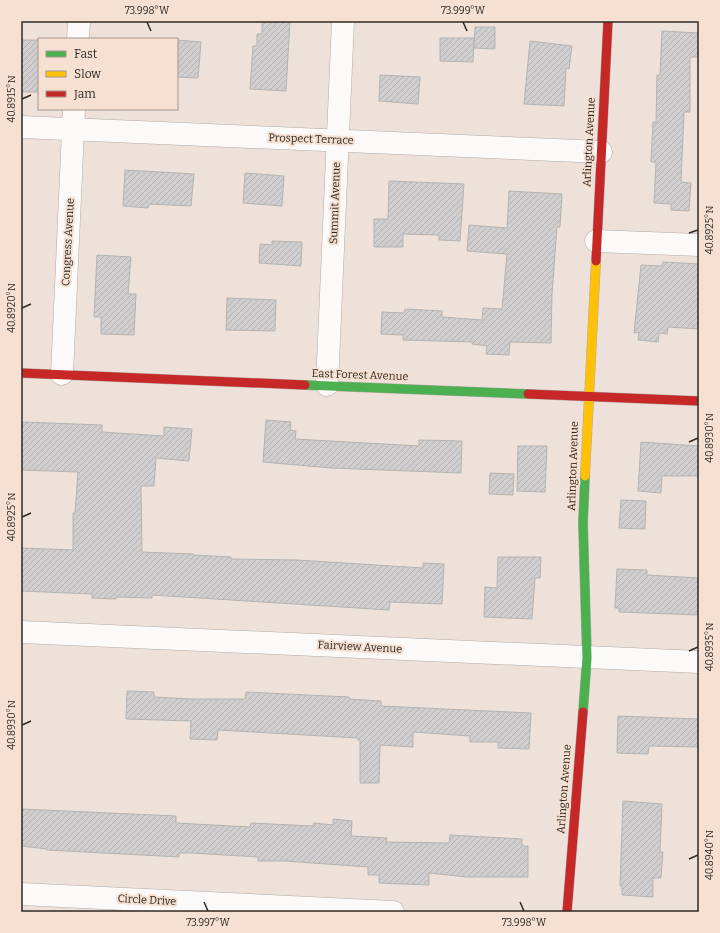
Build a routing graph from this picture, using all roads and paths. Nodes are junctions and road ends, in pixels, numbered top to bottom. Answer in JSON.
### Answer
{"nodes":[{"id":1,"x":79,"y":21,"type":"edge"},
{"id":2,"x":343,"y":21,"type":"edge"},
{"id":3,"x":608,"y":21,"type":"edge"},
{"id":4,"x":78,"y":38,"type":"edge"},
{"id":5,"x":74,"y":119,"type":"edge"},
{"id":6,"x":21,"y":127,"type":"edge"},
{"id":7,"x":338,"y":140,"type":"junction"},
{"id":8,"x":601,"y":152,"type":"junction"},
{"id":9,"x":596,"y":241,"type":"junction"},
{"id":10,"x":699,"y":245,"type":"edge"},
{"id":11,"x":21,"y":373,"type":"edge"},
{"id":12,"x":62,"y":374,"type":"junction"},
{"id":13,"x":327,"y":385,"type":"junction"},
{"id":14,"x":588,"y":396,"type":"junction"},
{"id":15,"x":699,"y":401,"type":"edge"},
{"id":16,"x":21,"y":632,"type":"edge"},
{"id":17,"x":587,"y":658,"type":"junction"},
{"id":18,"x":699,"y":662,"type":"edge"},
{"id":19,"x":21,"y":894,"type":"edge"},
{"id":20,"x":393,"y":912,"type":"edge"},
{"id":21,"x":567,"y":912,"type":"edge"}],
"edges":[{"from":1,"to":4,"type":"street"},
{"from":2,"to":7,"type":"street","name":"Summit Avenue"},
{"from":3,"to":8,"type":"street","name":"Arlington Avenue"},
{"from":5,"to":6,"type":"street","name":"Prospect Terrace"},
{"from":5,"to":7,"type":"street","name":"Prospect Terrace"},
{"from":5,"to":12,"type":"street","name":"Congress Avenue"},
{"from":7,"to":8,"type":"street","name":"Prospect Terrace"},
{"from":7,"to":13,"type":"street","name":"Summit Avenue"},
{"from":8,"to":9,"type":"street","name":"Arlington Avenue"},
{"from":9,"to":10,"type":"street"},
{"from":9,"to":14,"type":"street","name":"Arlington Avenue"},
{"from":11,"to":12,"type":"street","name":"East Forest Avenue"},
{"from":12,"to":13,"type":"street","name":"East Forest Avenue"},
{"from":13,"to":14,"type":"street","name":"East Forest Avenue"},
{"from":14,"to":15,"type":"street","name":"East Forest Avenue"},
{"from":14,"to":17,"type":"street","name":"Arlington Avenue"},
{"from":16,"to":17,"type":"street","name":"Fairview Avenue"},
{"from":17,"to":18,"type":"street","name":"Fairview Avenue"},
{"from":17,"to":21,"type":"street","name":"Arlington Avenue"},
{"from":19,"to":20,"type":"street","name":"Circle Drive"}]}
